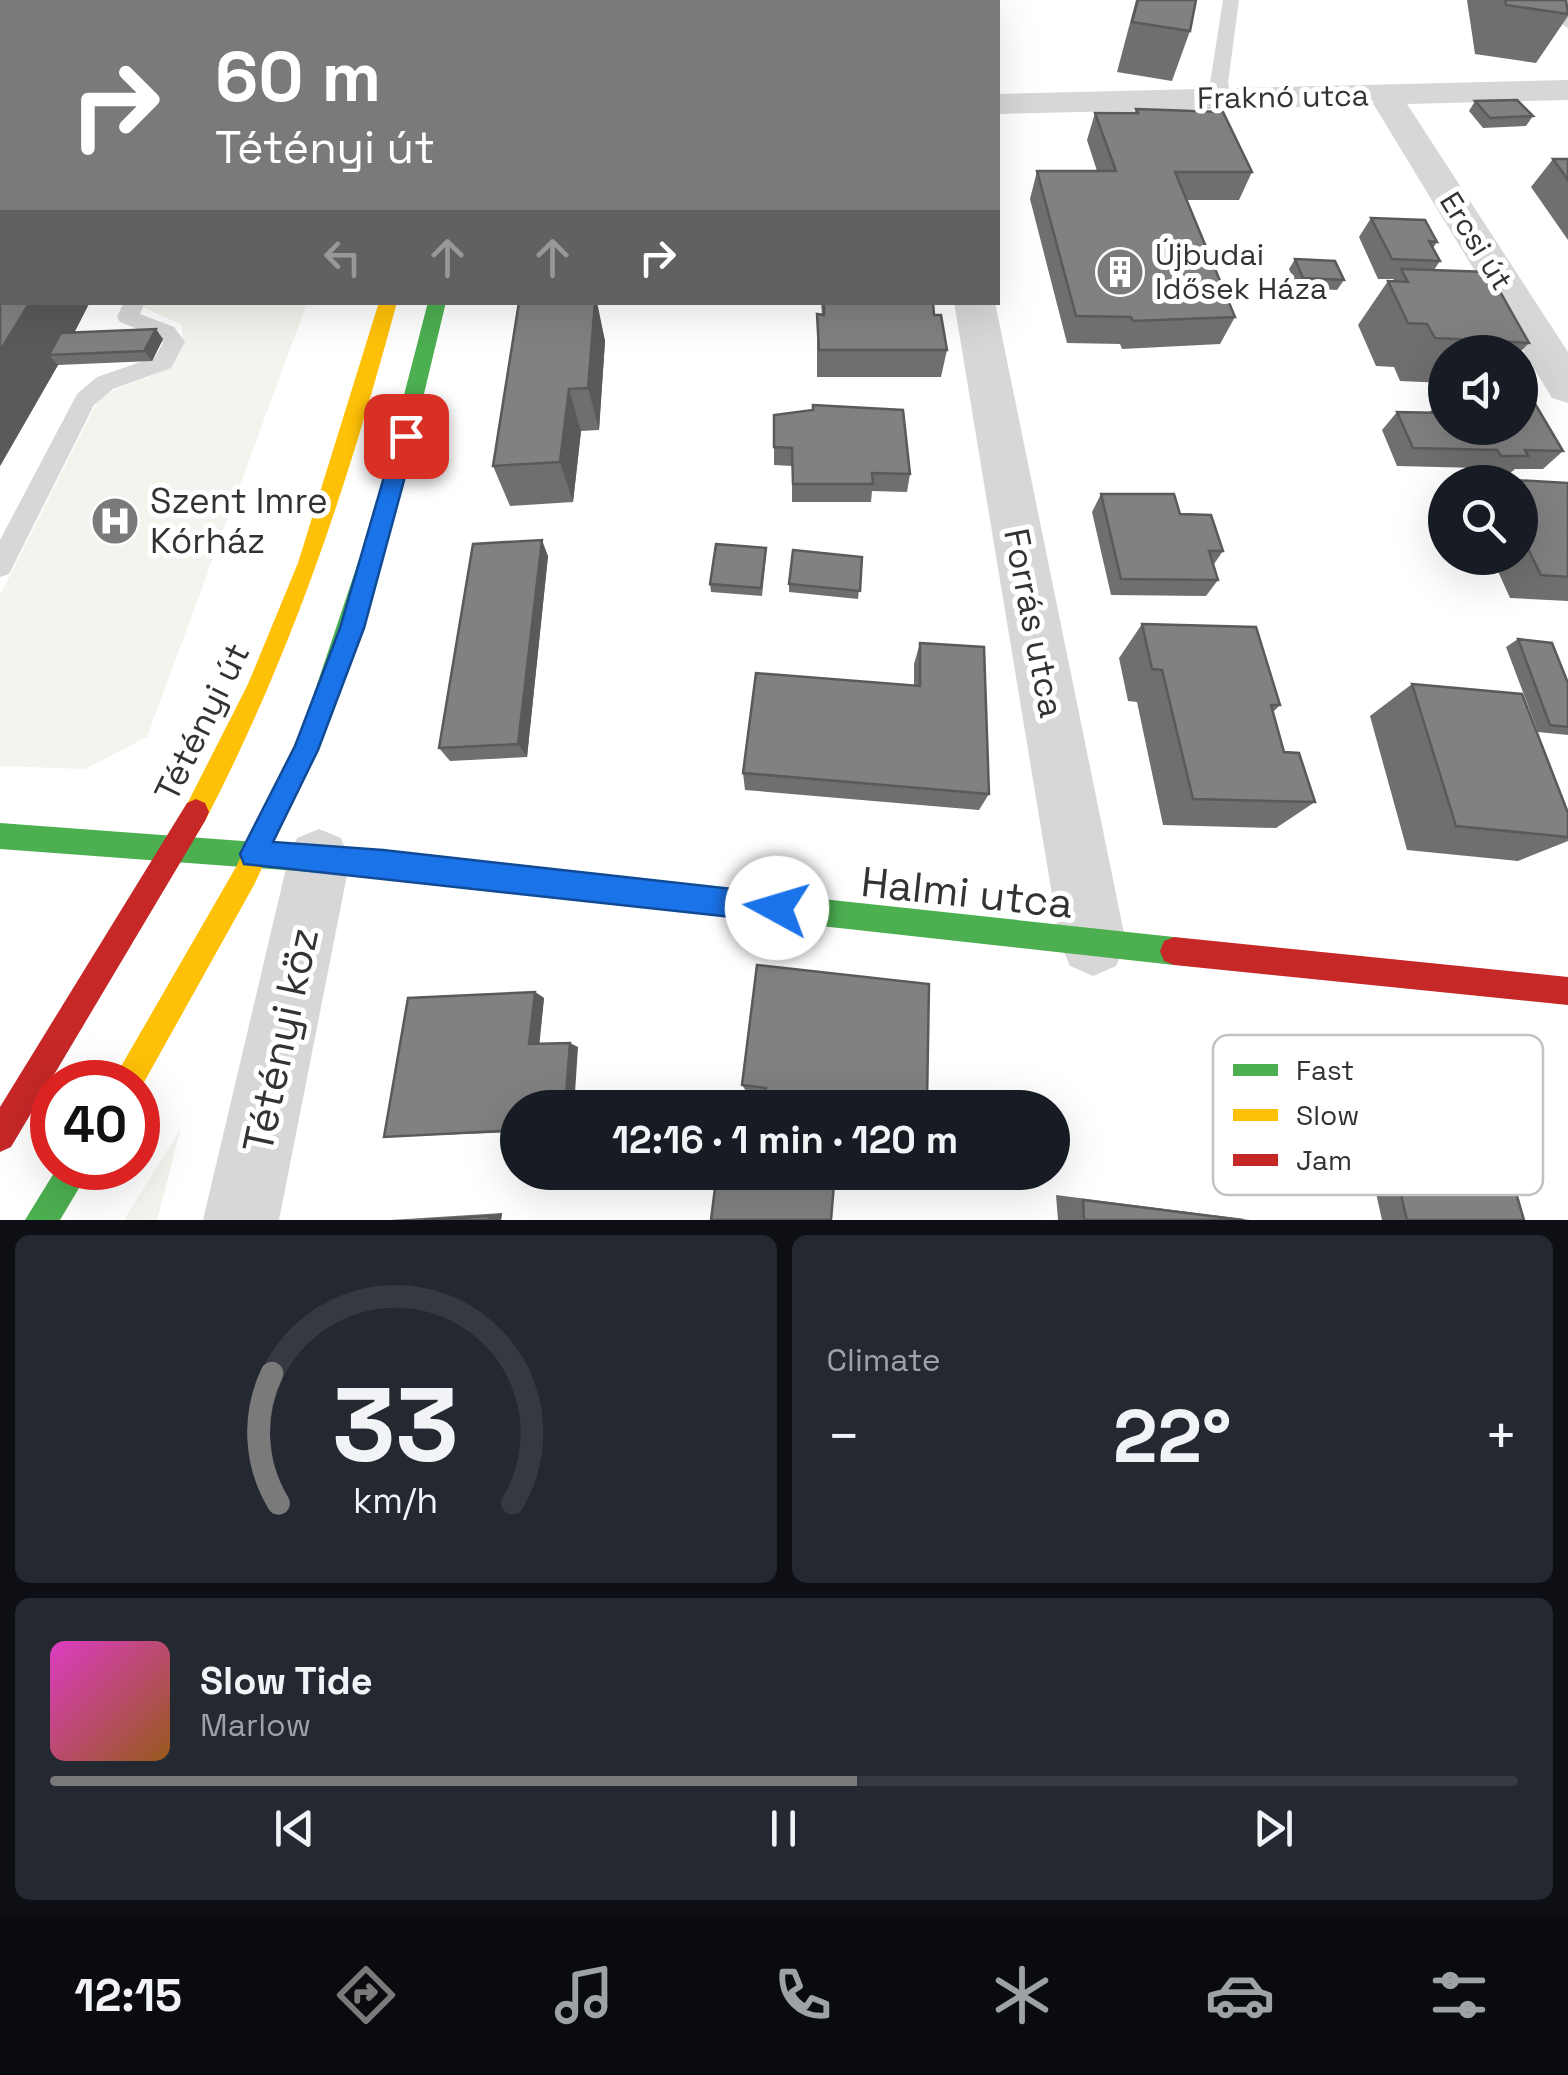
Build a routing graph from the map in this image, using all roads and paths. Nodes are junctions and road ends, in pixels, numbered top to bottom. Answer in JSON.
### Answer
{"nodes":[{"id":1,"x":1231,"y":0,"type":"edge"},
{"id":2,"x":1562,"y":0,"type":"edge"},
{"id":3,"x":1568,"y":23,"type":"edge"},
{"id":4,"x":1568,"y":90,"type":"edge"},
{"id":5,"x":1385,"y":95,"type":"junction"},
{"id":6,"x":1222,"y":99,"type":"junction"},
{"id":7,"x":1000,"y":104,"type":"edge"},
{"id":8,"x":134,"y":305,"type":"edge"},
{"id":9,"x":387,"y":305,"type":"edge"},
{"id":10,"x":436,"y":305,"type":"edge"},
{"id":11,"x":975,"y":305,"type":"edge"},
{"id":12,"x":1568,"y":387,"type":"edge"},
{"id":13,"x":0,"y":566,"type":"edge"},
{"id":14,"x":0,"y":836,"type":"edge"},
{"id":15,"x":178,"y":848,"type":"junction"},
{"id":16,"x":254,"y":854,"type":"junction"},
{"id":17,"x":319,"y":860,"type":"junction"},
{"id":18,"x":1092,"y":943,"type":"junction"},
{"id":19,"x":1568,"y":990,"type":"edge"},
{"id":20,"x":140,"y":1060,"type":"edge"},
{"id":21,"x":0,"y":1136,"type":"edge"},
{"id":22,"x":61,"y":1190,"type":"edge"},
{"id":23,"x":42,"y":1220,"type":"edge"},
{"id":24,"x":241,"y":1220,"type":"edge"}],
"edges":[{"from":1,"to":6,"type":"lane"},
{"from":2,"to":3,"type":"lane"},
{"from":4,"to":5,"type":"street","name":"Fraknó utca"},
{"from":5,"to":6,"type":"street","name":"Fraknó utca"},
{"from":5,"to":12,"type":"street","name":"Ercsi út"},
{"from":6,"to":7,"type":"street","name":"Fraknó utca"},
{"from":8,"to":13,"type":"lane"},
{"from":9,"to":15,"type":"main road","name":"Tétényi út"},
{"from":10,"to":16,"type":"main road"},
{"from":11,"to":18,"type":"street","name":"Forrás utca"},
{"from":14,"to":15,"type":"main road","name":"Halmi utca"},
{"from":15,"to":16,"type":"main road","name":"Halmi utca"},
{"from":15,"to":21,"type":"main road","name":"Tétényi út"},
{"from":16,"to":17,"type":"main road","name":"Halmi utca"},
{"from":16,"to":20,"type":"main road"},
{"from":17,"to":18,"type":"main road","name":"Halmi utca"},
{"from":17,"to":24,"type":"street","name":"Tétényi köz"},
{"from":18,"to":19,"type":"main road","name":"Halmi utca"},
{"from":22,"to":23,"type":"main road"}]}
